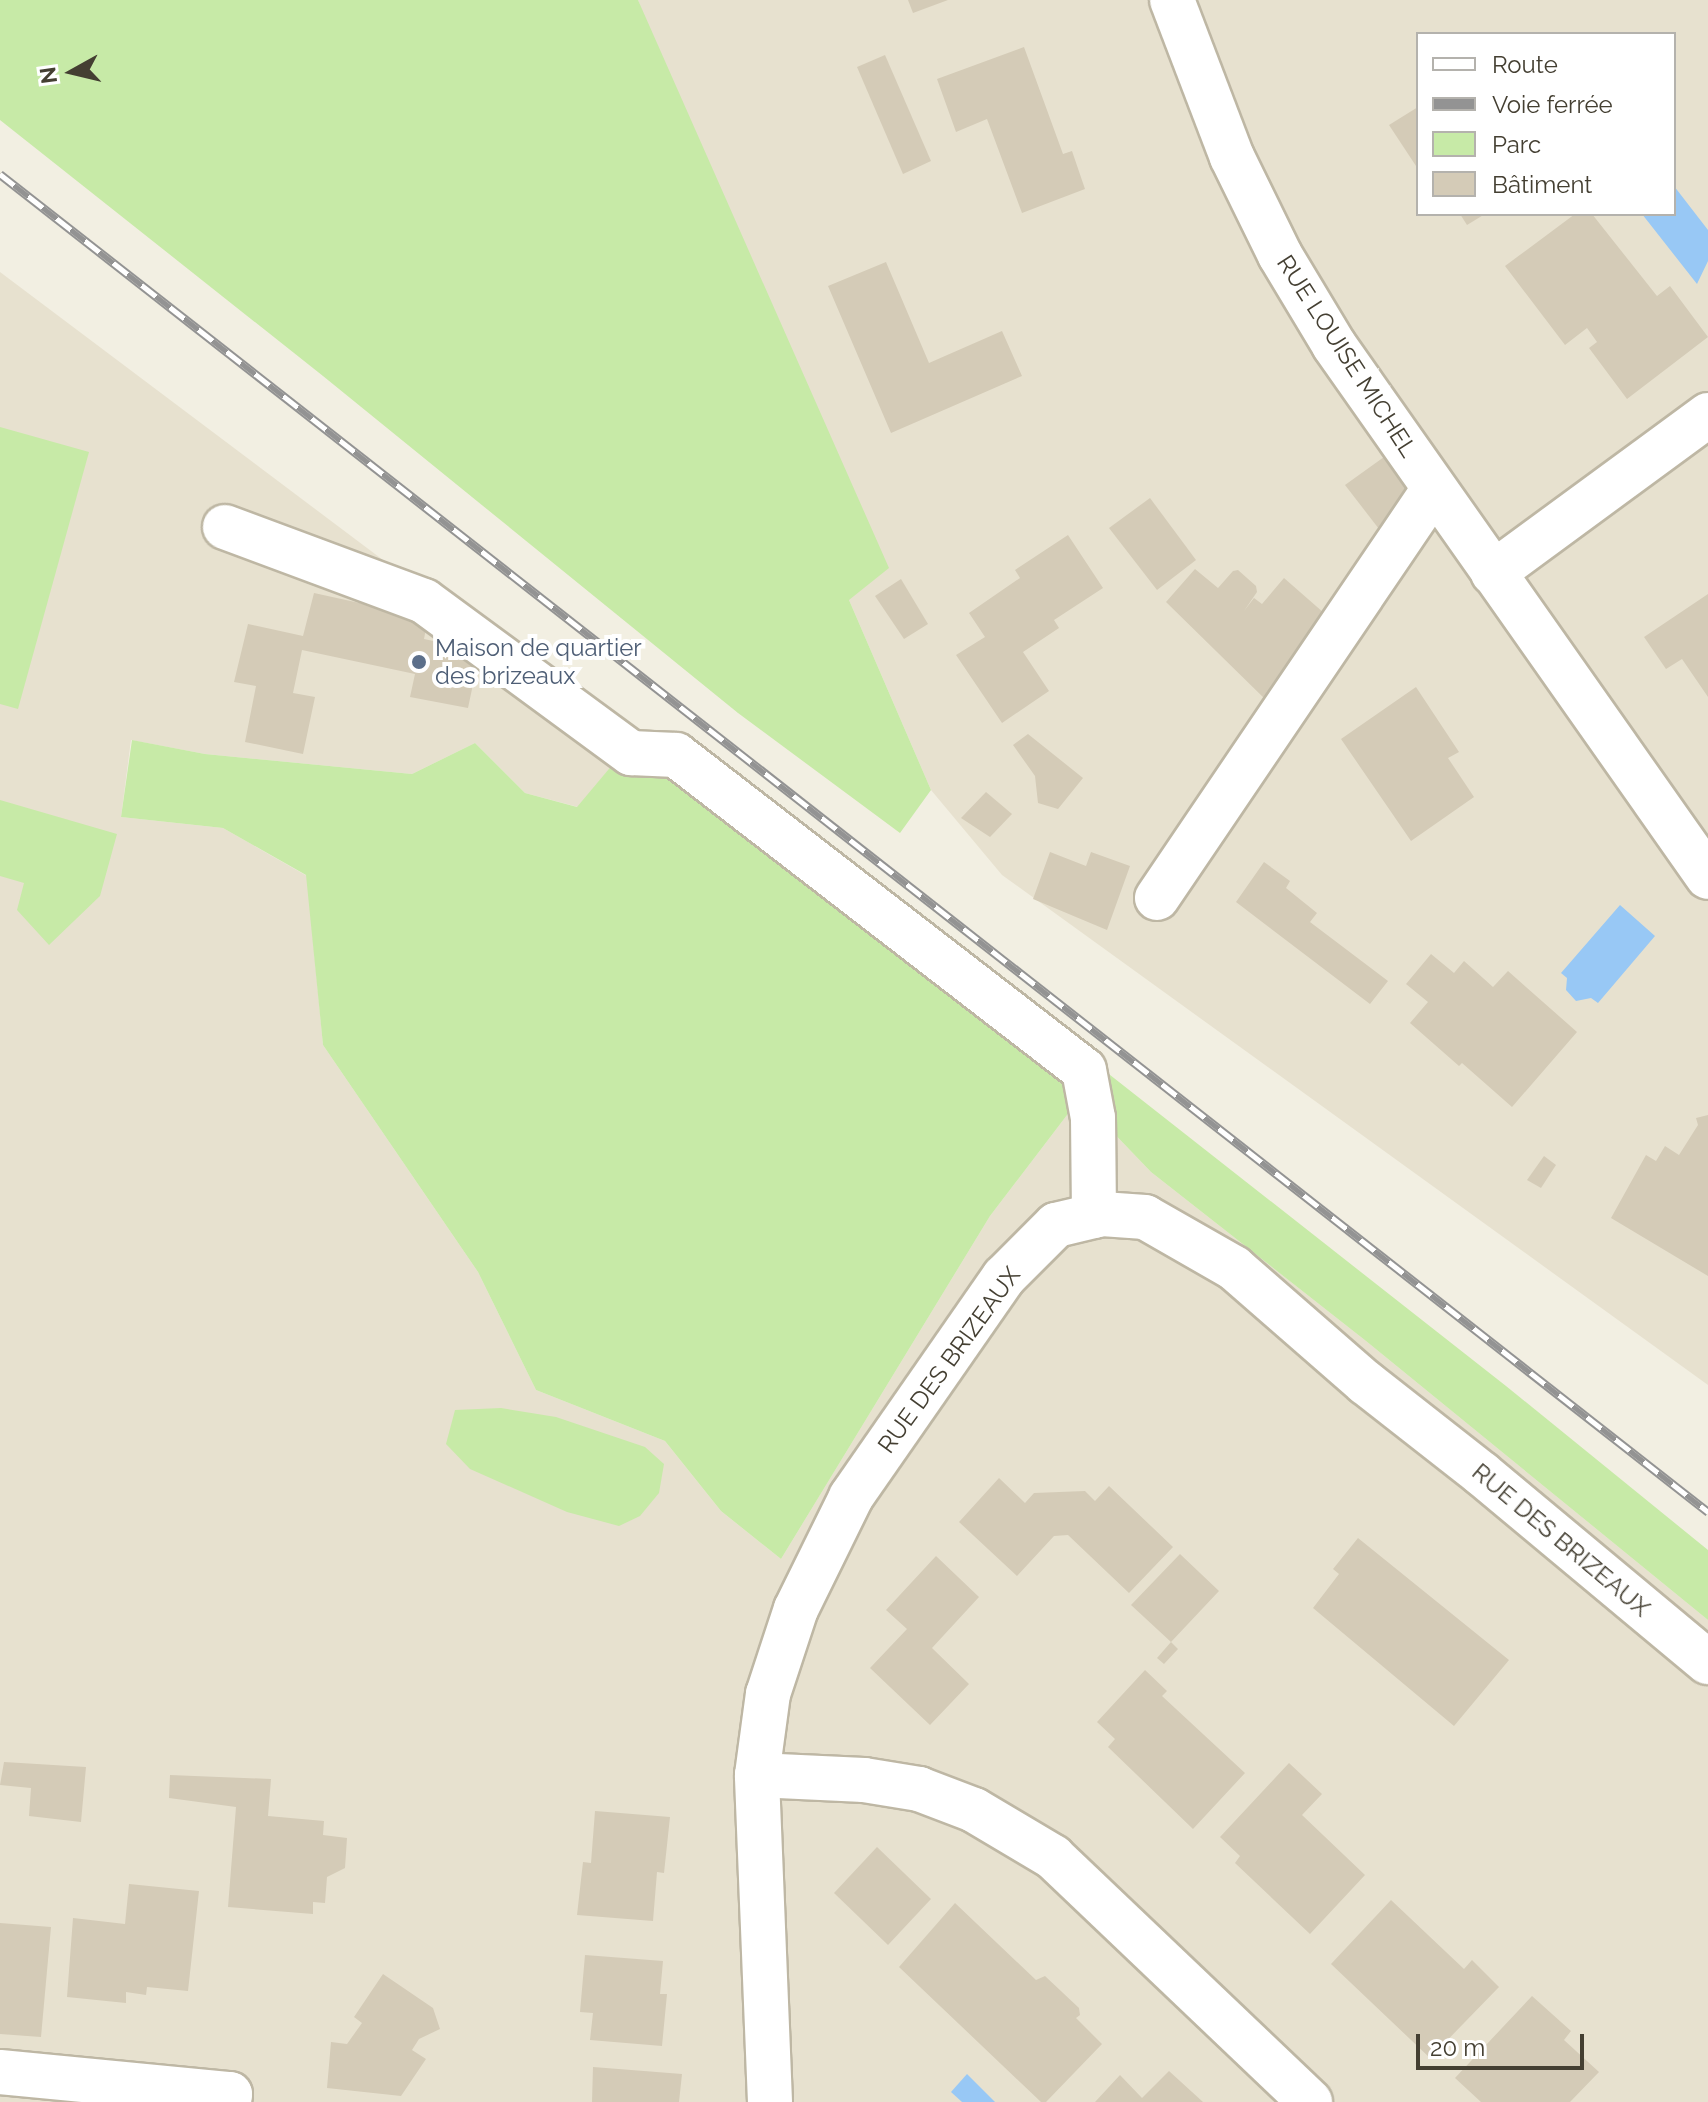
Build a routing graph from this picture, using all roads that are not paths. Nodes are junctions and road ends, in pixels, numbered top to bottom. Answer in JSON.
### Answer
{"nodes":[{"id":1,"x":1172,"y":0,"type":"edge"},
{"id":2,"x":1708,"y":415,"type":"edge"},
{"id":3,"x":1434,"y":489,"type":"junction"},
{"id":4,"x":225,"y":527,"type":"dead end"},
{"id":5,"x":1493,"y":573,"type":"junction"},
{"id":6,"x":1708,"y":877,"type":"edge"},
{"id":7,"x":1157,"y":898,"type":"dead end"},
{"id":8,"x":1094,"y":1216,"type":"junction"},
{"id":9,"x":1708,"y":1662,"type":"edge"},
{"id":10,"x":757,"y":1775,"type":"junction"},
{"id":11,"x":0,"y":2072,"type":"edge"},
{"id":12,"x":229,"y":2102,"type":"edge"},
{"id":13,"x":770,"y":2102,"type":"edge"},
{"id":14,"x":1310,"y":2102,"type":"edge"}],
"edges":[{"from":1,"to":3,"type":"street","name":"RUE LOUISE MICHEL"},
{"from":2,"to":5,"type":"street"},
{"from":3,"to":5,"type":"street","name":"RUE LOUISE MICHEL"},
{"from":3,"to":7,"type":"street"},
{"from":4,"to":8,"type":"street"},
{"from":5,"to":6,"type":"street","name":"RUE LOUISE MICHEL"},
{"from":8,"to":9,"type":"street","name":"RUE DES BRIZEAUX"},
{"from":8,"to":10,"type":"street","name":"RUE DES BRIZEAUX"},
{"from":10,"to":13,"type":"street","name":"RUE DES BRIZEAUX"},
{"from":10,"to":14,"type":"street"},
{"from":11,"to":12,"type":"street"}]}
